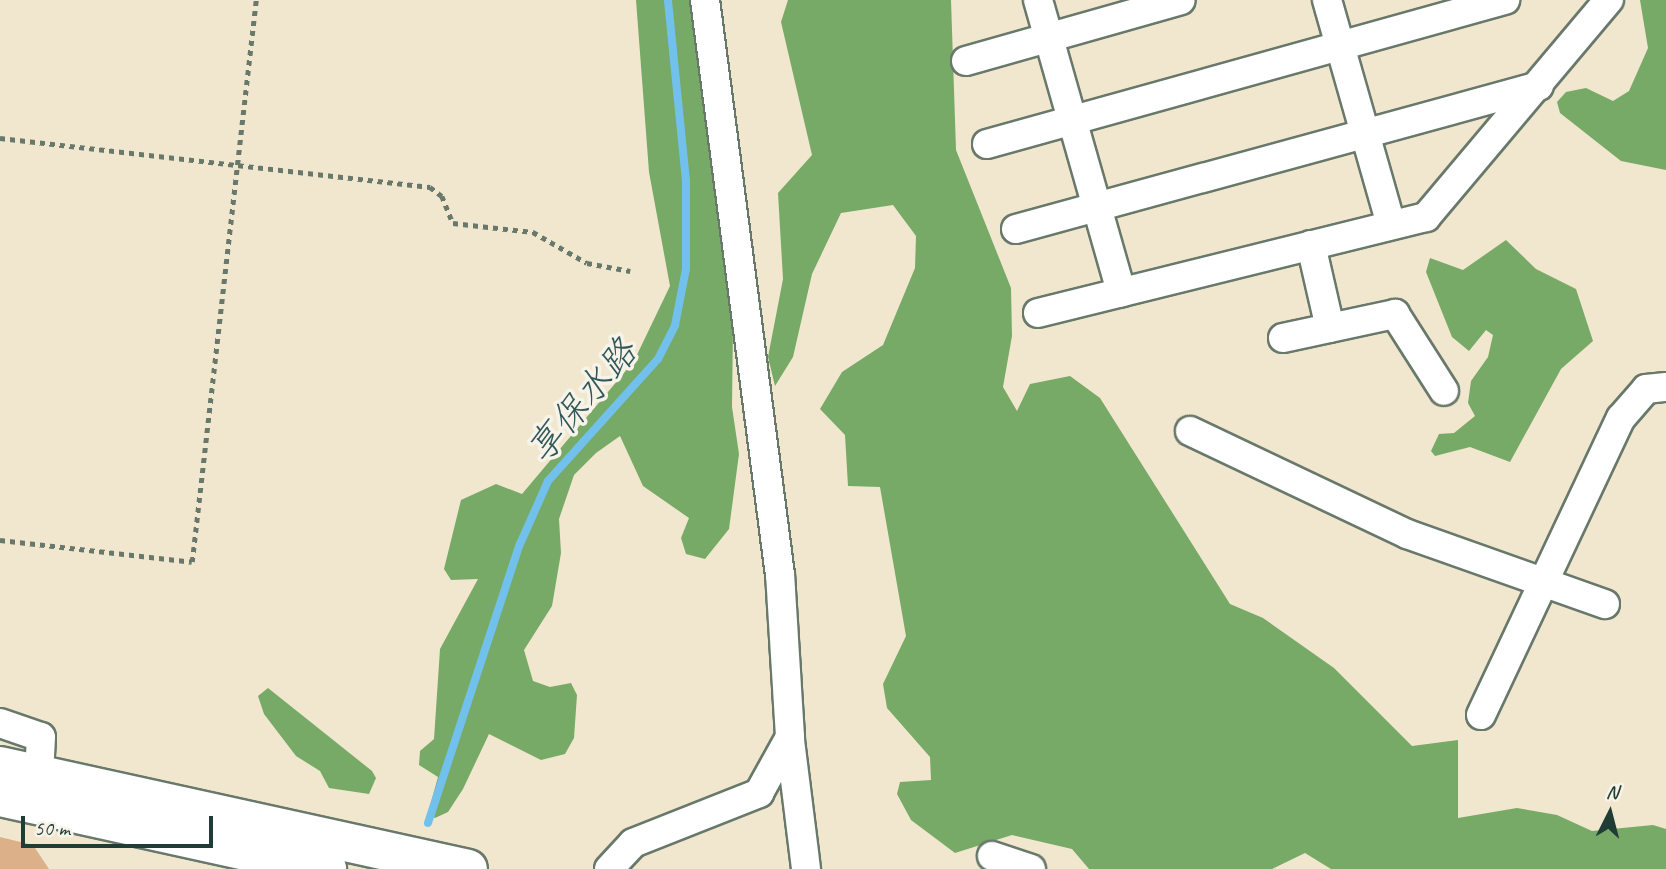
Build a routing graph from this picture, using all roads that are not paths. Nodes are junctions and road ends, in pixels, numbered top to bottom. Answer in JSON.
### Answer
{"nodes":[{"id":1,"x":705,"y":0,"type":"edge"},
{"id":2,"x":1038,"y":0,"type":"edge"},
{"id":3,"x":1181,"y":0,"type":"edge"},
{"id":4,"x":1327,"y":0,"type":"edge"},
{"id":5,"x":1505,"y":0,"type":"edge"},
{"id":6,"x":1609,"y":0,"type":"edge"},
{"id":7,"x":1048,"y":37,"type":"junction"},
{"id":8,"x":1340,"y":46,"type":"junction"},
{"id":9,"x":966,"y":61,"type":"dead end"},
{"id":10,"x":1539,"y":86,"type":"junction"},
{"id":11,"x":1072,"y":121,"type":"junction"},
{"id":12,"x":1364,"y":131,"type":"junction"},
{"id":13,"x":988,"y":144,"type":"dead end"},
{"id":14,"x":1096,"y":206,"type":"junction"},
{"id":15,"x":1391,"y":225,"type":"junction"},
{"id":16,"x":1016,"y":229,"type":"dead end"},
{"id":17,"x":1311,"y":245,"type":"junction"},
{"id":18,"x":1121,"y":292,"type":"junction"},
{"id":19,"x":1038,"y":313,"type":"dead end"},
{"id":20,"x":1330,"y":328,"type":"junction"},
{"id":21,"x":1283,"y":338,"type":"dead end"},
{"id":22,"x":1666,"y":387,"type":"edge"},
{"id":23,"x":1444,"y":391,"type":"dead end"},
{"id":24,"x":1190,"y":431,"type":"dead end"},
{"id":25,"x":1541,"y":581,"type":"junction"},
{"id":26,"x":1605,"y":604,"type":"dead end"},
{"id":27,"x":1481,"y":715,"type":"dead end"},
{"id":28,"x":0,"y":723,"type":"edge"},
{"id":29,"x":790,"y":737,"type":"junction"},
{"id":30,"x":0,"y":766,"type":"edge"},
{"id":31,"x":39,"y":775,"type":"junction"},
{"id":32,"x":0,"y":797,"type":"edge"},
{"id":33,"x":992,"y":856,"type":"dead end"},
{"id":34,"x":327,"y":869,"type":"edge"},
{"id":35,"x":468,"y":869,"type":"edge"},
{"id":36,"x":609,"y":869,"type":"edge"},
{"id":37,"x":806,"y":869,"type":"edge"},
{"id":38,"x":1031,"y":869,"type":"edge"}],
"edges":[{"from":1,"to":29,"type":"street"},
{"from":2,"to":7,"type":"street"},
{"from":3,"to":7,"type":"street"},
{"from":4,"to":8,"type":"street"},
{"from":5,"to":8,"type":"street"},
{"from":6,"to":10,"type":"street"},
{"from":7,"to":9,"type":"street"},
{"from":7,"to":11,"type":"street"},
{"from":8,"to":11,"type":"street"},
{"from":8,"to":12,"type":"street"},
{"from":10,"to":12,"type":"street"},
{"from":10,"to":15,"type":"street"},
{"from":11,"to":13,"type":"street"},
{"from":11,"to":14,"type":"street"},
{"from":12,"to":14,"type":"street"},
{"from":12,"to":15,"type":"street"},
{"from":14,"to":16,"type":"street"},
{"from":14,"to":18,"type":"street"},
{"from":15,"to":17,"type":"street"},
{"from":17,"to":18,"type":"street"},
{"from":17,"to":20,"type":"street"},
{"from":18,"to":19,"type":"street"},
{"from":20,"to":21,"type":"street"},
{"from":20,"to":23,"type":"street"},
{"from":22,"to":25,"type":"street"},
{"from":24,"to":25,"type":"street"},
{"from":25,"to":26,"type":"street"},
{"from":25,"to":27,"type":"street"},
{"from":28,"to":31,"type":"street"},
{"from":29,"to":36,"type":"street"},
{"from":29,"to":37,"type":"street"},
{"from":30,"to":31,"type":"highway"},
{"from":31,"to":35,"type":"highway"},
{"from":32,"to":34,"type":"highway"},
{"from":33,"to":38,"type":"street"}]}
